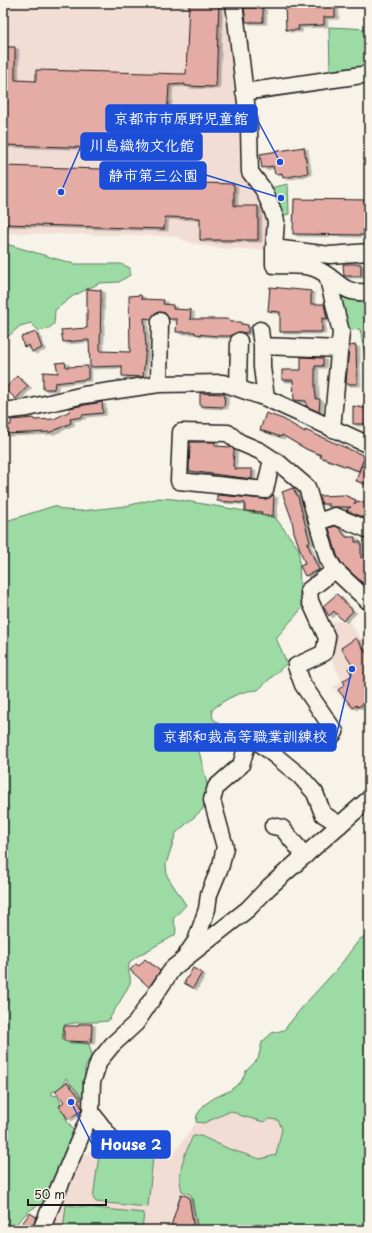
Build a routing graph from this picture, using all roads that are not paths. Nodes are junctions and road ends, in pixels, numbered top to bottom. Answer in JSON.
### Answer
{"nodes":[{"id":1,"x":234,"y":3,"type":"edge"},
{"id":2,"x":369,"y":74,"type":"edge"},
{"id":3,"x":244,"y":92,"type":"junction"},
{"id":4,"x":274,"y":248,"type":"junction"},
{"id":5,"x":369,"y":252,"type":"edge"},
{"id":6,"x":327,"y":275,"type":"junction"},
{"id":7,"x":369,"y":292,"type":"edge"},
{"id":8,"x":160,"y":320,"type":"dead end"},
{"id":9,"x":260,"y":330,"type":"dead end"},
{"id":10,"x":239,"y":340,"type":"dead end"},
{"id":11,"x":262,"y":346,"type":"junction"},
{"id":12,"x":340,"y":349,"type":"junction"},
{"id":13,"x":159,"y":384,"type":"junction"},
{"id":14,"x":238,"y":388,"type":"junction"},
{"id":15,"x":266,"y":398,"type":"junction"},
{"id":16,"x":3,"y":411,"type":"edge"},
{"id":17,"x":332,"y":429,"type":"junction"},
{"id":18,"x":369,"y":445,"type":"edge"},
{"id":19,"x":272,"y":459,"type":"junction"},
{"id":20,"x":318,"y":522,"type":"junction"},
{"id":21,"x":369,"y":530,"type":"edge"},
{"id":22,"x":335,"y":570,"type":"junction"},
{"id":23,"x":369,"y":602,"type":"edge"},
{"id":24,"x":331,"y":738,"type":"dead end"},
{"id":25,"x":369,"y":799,"type":"edge"},
{"id":26,"x":340,"y":825,"type":"junction"},
{"id":27,"x":273,"y":826,"type":"dead end"},
{"id":28,"x":305,"y":856,"type":"junction"},
{"id":29,"x":182,"y":962,"type":"junction"},
{"id":30,"x":91,"y":1112,"type":"junction"},
{"id":31,"x":110,"y":1137,"type":"dead end"},
{"id":32,"x":41,"y":1230,"type":"edge"}],
"edges":[{"from":1,"to":3,"type":"street"},
{"from":2,"to":3,"type":"street"},
{"from":3,"to":4,"type":"street"},
{"from":4,"to":5,"type":"street"},
{"from":4,"to":6,"type":"street"},
{"from":6,"to":7,"type":"street"},
{"from":6,"to":12,"type":"street"},
{"from":8,"to":13,"type":"street"},
{"from":9,"to":11,"type":"street"},
{"from":10,"to":14,"type":"street"},
{"from":11,"to":12,"type":"street"},
{"from":11,"to":15,"type":"street"},
{"from":12,"to":17,"type":"street"},
{"from":13,"to":14,"type":"street"},
{"from":13,"to":16,"type":"street"},
{"from":14,"to":15,"type":"street"},
{"from":15,"to":17,"type":"street"},
{"from":17,"to":18,"type":"street"},
{"from":19,"to":19,"type":"street"},
{"from":19,"to":20,"type":"street"},
{"from":20,"to":21,"type":"street"},
{"from":20,"to":22,"type":"street"},
{"from":22,"to":23,"type":"street"},
{"from":22,"to":24,"type":"street"},
{"from":25,"to":26,"type":"street"},
{"from":26,"to":28,"type":"street"},
{"from":26,"to":29,"type":"street"},
{"from":27,"to":28,"type":"street"},
{"from":28,"to":29,"type":"street"},
{"from":29,"to":30,"type":"street"},
{"from":30,"to":31,"type":"street"},
{"from":30,"to":32,"type":"street"}]}
